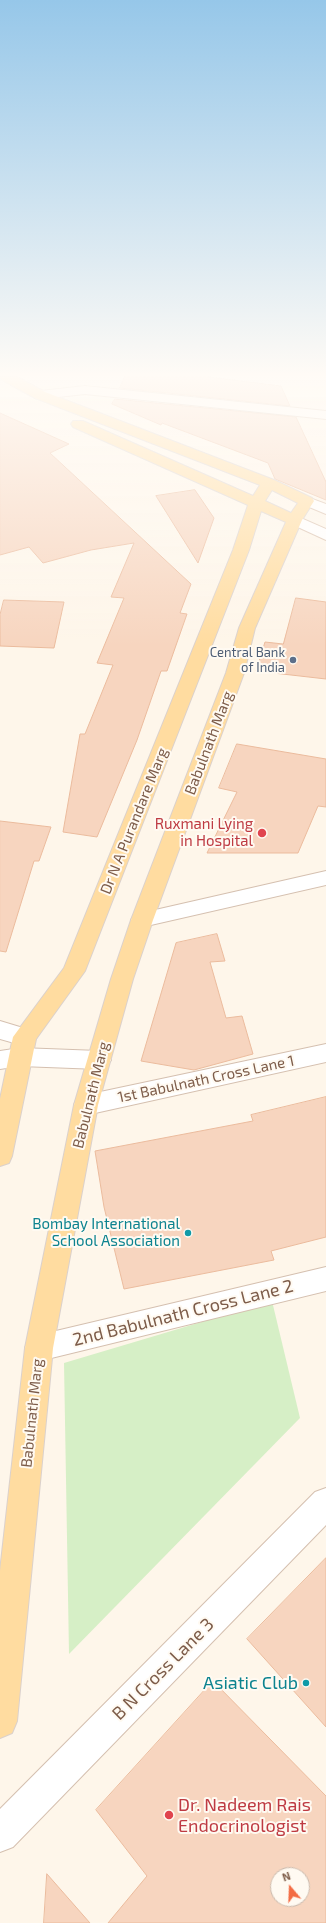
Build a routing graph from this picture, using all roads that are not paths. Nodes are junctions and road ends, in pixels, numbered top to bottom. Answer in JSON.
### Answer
{"nodes":[{"id":1,"x":174,"y":467,"type":"edge"},
{"id":2,"x":227,"y":467,"type":"edge"},
{"id":3,"x":269,"y":483,"type":"junction"},
{"id":4,"x":256,"y":503,"type":"junction"},
{"id":5,"x":309,"y":510,"type":"edge"},
{"id":6,"x":326,"y":535,"type":"edge"},
{"id":7,"x":326,"y":878,"type":"edge"},
{"id":8,"x":142,"y":920,"type":"junction"},
{"id":9,"x":0,"y":1030,"type":"edge"},
{"id":10,"x":15,"y":1052,"type":"edge"},
{"id":11,"x":326,"y":1053,"type":"edge"},
{"id":12,"x":99,"y":1060,"type":"junction"},
{"id":13,"x":86,"y":1105,"type":"junction"},
{"id":14,"x":0,"y":1156,"type":"edge"},
{"id":15,"x":326,"y":1279,"type":"edge"},
{"id":16,"x":39,"y":1348,"type":"junction"},
{"id":17,"x":326,"y":1503,"type":"edge"},
{"id":18,"x":0,"y":1722,"type":"edge"},
{"id":19,"x":0,"y":1834,"type":"edge"}],
"edges":[{"from":1,"to":4,"type":"main road"},
{"from":2,"to":3,"type":"main road"},
{"from":3,"to":4,"type":"main road","name":"Dr N A Purandare Marg"},
{"from":3,"to":5,"type":"main road"},
{"from":4,"to":5,"type":"main road"},
{"from":4,"to":10,"type":"main road","name":"Dr N A Purandare Marg"},
{"from":5,"to":6,"type":"street"},
{"from":5,"to":8,"type":"main road","name":"Babulnath Marg"},
{"from":7,"to":8,"type":"street"},
{"from":8,"to":12,"type":"main road","name":"Babulnath Marg"},
{"from":9,"to":10,"type":"street"},
{"from":10,"to":12,"type":"street"},
{"from":10,"to":14,"type":"main road","name":"Dr N A Purandare Marg"},
{"from":11,"to":13,"type":"street","name":"1st Babulnath Cross Lane 1"},
{"from":12,"to":13,"type":"main road","name":"Babulnath Marg"},
{"from":13,"to":16,"type":"main road","name":"Babulnath Marg"},
{"from":15,"to":16,"type":"street","name":"2nd Babulnath Cross Lane 2"},
{"from":16,"to":18,"type":"main road","name":"Babulnath Marg"},
{"from":17,"to":19,"type":"street","name":"B N Cross Lane 3"}]}
